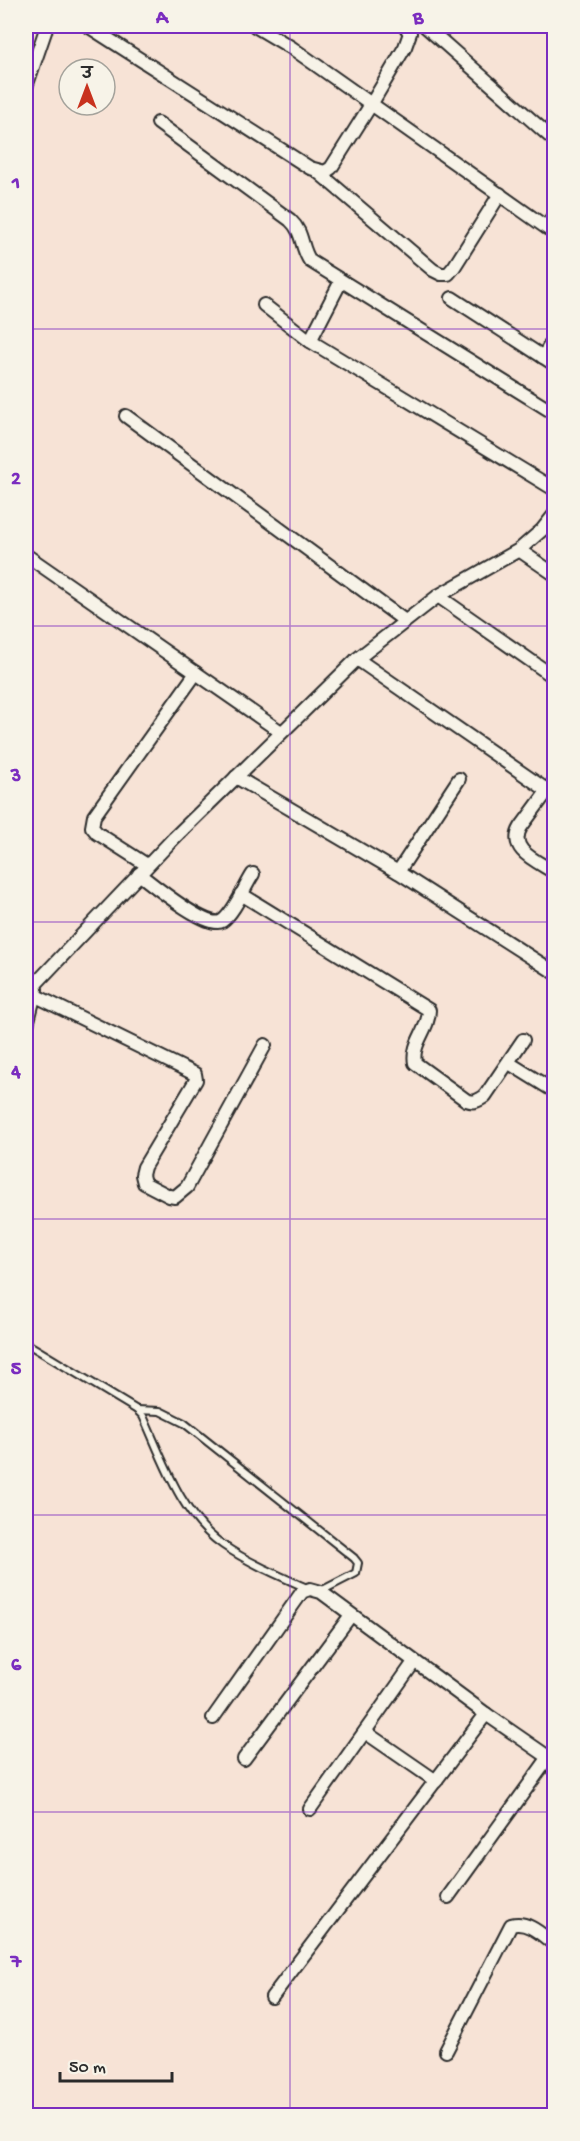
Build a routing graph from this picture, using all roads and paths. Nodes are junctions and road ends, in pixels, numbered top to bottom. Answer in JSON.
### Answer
{"nodes":[{"id":1,"x":47,"y":26,"type":"edge"},
{"id":2,"x":88,"y":26,"type":"edge"},
{"id":3,"x":255,"y":26,"type":"edge"},
{"id":4,"x":405,"y":26,"type":"edge"},
{"id":5,"x":425,"y":26,"type":"edge"},
{"id":6,"x":26,"y":87,"type":"edge"},
{"id":7,"x":372,"y":103,"type":"junction"},
{"id":8,"x":158,"y":123,"type":"dead end"},
{"id":9,"x":555,"y":140,"type":"edge"},
{"id":10,"x":318,"y":172,"type":"junction"},
{"id":11,"x":500,"y":194,"type":"junction"},
{"id":12,"x":555,"y":215,"type":"edge"},
{"id":13,"x":550,"y":230,"type":"edge"},
{"id":14,"x":341,"y":280,"type":"junction"},
{"id":15,"x":452,"y":298,"type":"dead end"},
{"id":16,"x":264,"y":305,"type":"dead end"},
{"id":17,"x":555,"y":339,"type":"edge"},
{"id":18,"x":310,"y":341,"type":"junction"},
{"id":19,"x":543,"y":357,"type":"junction"},
{"id":20,"x":555,"y":364,"type":"edge"},
{"id":21,"x":555,"y":413,"type":"edge"},
{"id":22,"x":126,"y":416,"type":"dead end"},
{"id":23,"x":555,"y":489,"type":"edge"},
{"id":24,"x":555,"y":514,"type":"edge"},
{"id":25,"x":519,"y":549,"type":"junction"},
{"id":26,"x":26,"y":555,"type":"edge"},
{"id":27,"x":555,"y":574,"type":"edge"},
{"id":28,"x":438,"y":596,"type":"junction"},
{"id":29,"x":405,"y":621,"type":"junction"},
{"id":30,"x":357,"y":659,"type":"junction"},
{"id":31,"x":196,"y":674,"type":"junction"},
{"id":32,"x":555,"y":677,"type":"edge"},
{"id":33,"x":281,"y":732,"type":"junction"},
{"id":34,"x":236,"y":777,"type":"junction"},
{"id":35,"x":459,"y":779,"type":"dead end"},
{"id":36,"x":551,"y":786,"type":"edge"},
{"id":37,"x":143,"y":870,"type":"junction"},
{"id":38,"x":398,"y":872,"type":"junction"},
{"id":39,"x":555,"y":872,"type":"edge"},
{"id":40,"x":253,"y":874,"type":"dead end"},
{"id":41,"x":241,"y":894,"type":"junction"},
{"id":42,"x":555,"y":972,"type":"edge"},
{"id":43,"x":30,"y":994,"type":"edge"},
{"id":44,"x":26,"y":1029,"type":"edge"},
{"id":45,"x":523,"y":1040,"type":"dead end"},
{"id":46,"x":265,"y":1045,"type":"dead end"},
{"id":47,"x":509,"y":1063,"type":"junction"},
{"id":48,"x":555,"y":1091,"type":"edge"},
{"id":49,"x":26,"y":1343,"type":"edge"},
{"id":50,"x":137,"y":1410,"type":"junction"},
{"id":51,"x":316,"y":1590,"type":"junction"},
{"id":52,"x":351,"y":1615,"type":"junction"},
{"id":53,"x":414,"y":1662,"type":"junction"},
{"id":54,"x":486,"y":1714,"type":"junction"},
{"id":55,"x":213,"y":1718,"type":"dead end"},
{"id":56,"x":365,"y":1732,"type":"junction"},
{"id":57,"x":244,"y":1759,"type":"dead end"},
{"id":58,"x":552,"y":1759,"type":"edge"},
{"id":59,"x":436,"y":1781,"type":"junction"},
{"id":60,"x":310,"y":1809,"type":"dead end"},
{"id":61,"x":448,"y":1897,"type":"dead end"},
{"id":62,"x":555,"y":1944,"type":"edge"},
{"id":63,"x":272,"y":1998,"type":"dead end"},
{"id":64,"x":446,"y":2051,"type":"dead end"}],
"edges":[{"from":1,"to":6,"type":"street"},
{"from":2,"to":10,"type":"street"},
{"from":3,"to":7,"type":"street"},
{"from":4,"to":7,"type":"street"},
{"from":5,"to":9,"type":"street"},
{"from":7,"to":10,"type":"street"},
{"from":7,"to":11,"type":"street"},
{"from":8,"to":14,"type":"street"},
{"from":10,"to":11,"type":"street"},
{"from":11,"to":13,"type":"street"},
{"from":12,"to":13,"type":"street"},
{"from":14,"to":18,"type":"street"},
{"from":14,"to":21,"type":"street"},
{"from":15,"to":19,"type":"street"},
{"from":16,"to":18,"type":"street"},
{"from":17,"to":19,"type":"street"},
{"from":18,"to":23,"type":"street"},
{"from":19,"to":20,"type":"street"},
{"from":22,"to":29,"type":"street"},
{"from":24,"to":25,"type":"street"},
{"from":25,"to":27,"type":"street"},
{"from":25,"to":28,"type":"street"},
{"from":26,"to":31,"type":"street"},
{"from":28,"to":29,"type":"street"},
{"from":28,"to":32,"type":"street"},
{"from":29,"to":30,"type":"street"},
{"from":30,"to":33,"type":"street"},
{"from":30,"to":36,"type":"street"},
{"from":31,"to":33,"type":"street"},
{"from":31,"to":37,"type":"street"},
{"from":33,"to":34,"type":"street"},
{"from":34,"to":37,"type":"street"},
{"from":34,"to":38,"type":"street"},
{"from":35,"to":38,"type":"street"},
{"from":36,"to":39,"type":"street"},
{"from":37,"to":41,"type":"street"},
{"from":37,"to":43,"type":"street"},
{"from":38,"to":42,"type":"street"},
{"from":40,"to":41,"type":"street"},
{"from":41,"to":47,"type":"street"},
{"from":43,"to":44,"type":"street"},
{"from":43,"to":46,"type":"street"},
{"from":45,"to":47,"type":"street"},
{"from":47,"to":48,"type":"street"},
{"from":49,"to":50,"type":"lane"},
{"from":50,"to":51,"type":"lane"},
{"from":50,"to":51,"type":"lane"},
{"from":51,"to":52,"type":"street"},
{"from":51,"to":55,"type":"street"},
{"from":52,"to":53,"type":"street"},
{"from":52,"to":57,"type":"street"},
{"from":53,"to":54,"type":"street"},
{"from":53,"to":56,"type":"street"},
{"from":54,"to":58,"type":"street"},
{"from":54,"to":59,"type":"street"},
{"from":56,"to":59,"type":"street"},
{"from":56,"to":60,"type":"street"},
{"from":58,"to":61,"type":"street"},
{"from":59,"to":63,"type":"street"},
{"from":62,"to":64,"type":"street"}]}
